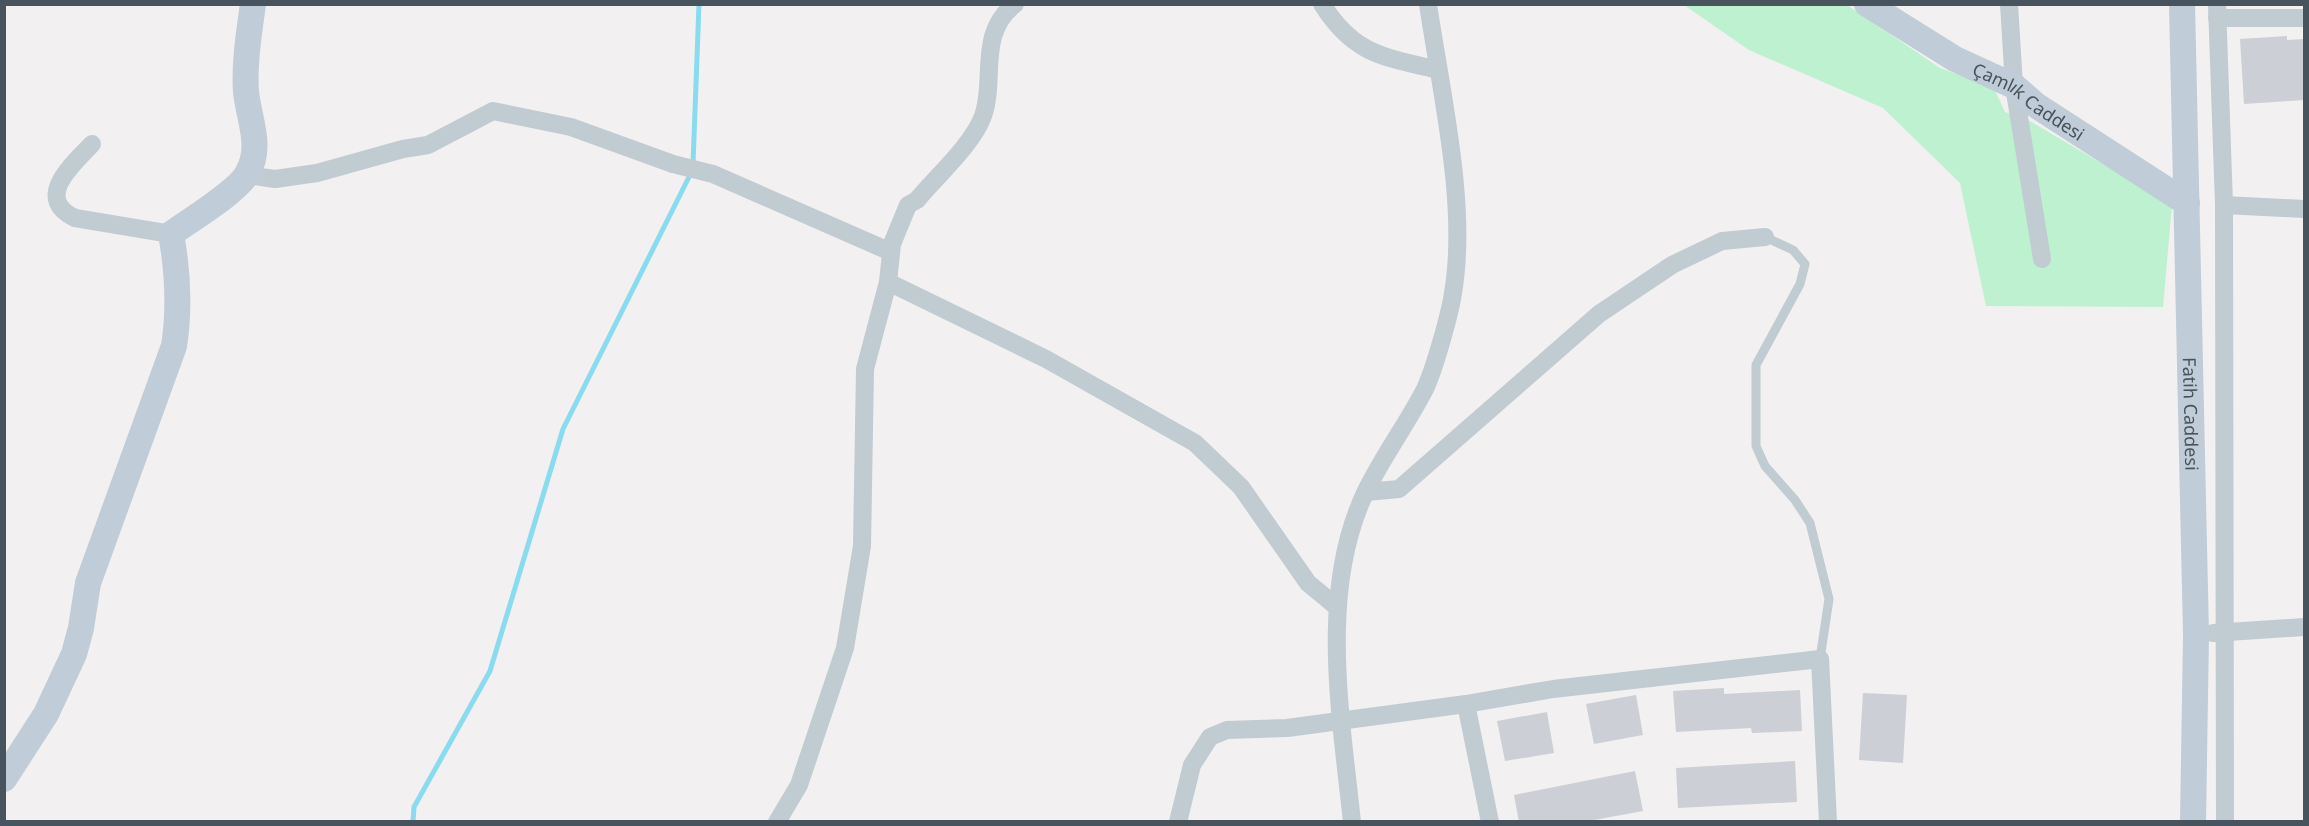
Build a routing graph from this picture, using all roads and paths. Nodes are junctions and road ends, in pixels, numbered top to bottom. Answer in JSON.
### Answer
{"nodes":[{"id":1,"x":253,"y":4,"type":"edge"},
{"id":2,"x":1015,"y":4,"type":"edge"},
{"id":3,"x":1322,"y":4,"type":"edge"},
{"id":4,"x":1428,"y":4,"type":"edge"},
{"id":5,"x":1867,"y":4,"type":"edge"},
{"id":6,"x":2009,"y":4,"type":"edge"},
{"id":7,"x":2182,"y":4,"type":"edge"},
{"id":8,"x":2217,"y":11,"type":"edge"},
{"id":9,"x":2304,"y":18,"type":"edge"},
{"id":10,"x":1438,"y":70,"type":"junction"},
{"id":11,"x":2014,"y":86,"type":"junction"},
{"id":12,"x":92,"y":144,"type":"dead end"},
{"id":13,"x":247,"y":175,"type":"junction"},
{"id":14,"x":2187,"y":204,"type":"junction"},
{"id":15,"x":2224,"y":205,"type":"junction"},
{"id":16,"x":2304,"y":209,"type":"edge"},
{"id":17,"x":171,"y":234,"type":"junction"},
{"id":18,"x":1765,"y":237,"type":"joint"},
{"id":19,"x":891,"y":252,"type":"junction"},
{"id":20,"x":2042,"y":259,"type":"dead end"},
{"id":21,"x":888,"y":282,"type":"junction"},
{"id":22,"x":1366,"y":492,"type":"junction"},
{"id":23,"x":1337,"y":606,"type":"junction"},
{"id":24,"x":2304,"y":627,"type":"edge"},
{"id":25,"x":2224,"y":633,"type":"junction"},
{"id":26,"x":2196,"y":635,"type":"junction"},
{"id":27,"x":1820,"y":659,"type":"junction"},
{"id":28,"x":1466,"y":704,"type":"junction"},
{"id":29,"x":1341,"y":722,"type":"junction"},
{"id":30,"x":4,"y":778,"type":"edge"},
{"id":31,"x":777,"y":822,"type":"edge"},
{"id":32,"x":1178,"y":822,"type":"edge"},
{"id":33,"x":1352,"y":822,"type":"edge"},
{"id":34,"x":1490,"y":822,"type":"edge"},
{"id":35,"x":1828,"y":822,"type":"edge"},
{"id":36,"x":2193,"y":822,"type":"edge"},
{"id":37,"x":2225,"y":822,"type":"edge"}],
"edges":[{"from":1,"to":13,"type":"street"},
{"from":2,"to":19,"type":"street"},
{"from":3,"to":10,"type":"street"},
{"from":4,"to":10,"type":"street"},
{"from":5,"to":11,"type":"street","name":"Çamlık Caddesi"},
{"from":6,"to":11,"type":"street"},
{"from":7,"to":14,"type":"street","name":"Fatih Caddesi"},
{"from":8,"to":9,"type":"street"},
{"from":8,"to":15,"type":"street"},
{"from":10,"to":22,"type":"street"},
{"from":11,"to":14,"type":"street","name":"Çamlık Caddesi"},
{"from":11,"to":20,"type":"street"},
{"from":12,"to":17,"type":"street"},
{"from":13,"to":17,"type":"street"},
{"from":13,"to":19,"type":"street"},
{"from":14,"to":26,"type":"street","name":"Fatih Caddesi"},
{"from":15,"to":16,"type":"street"},
{"from":15,"to":25,"type":"street"},
{"from":17,"to":30,"type":"street"},
{"from":18,"to":22,"type":"street"},
{"from":18,"to":27,"type":"lane"},
{"from":19,"to":21,"type":"street"},
{"from":21,"to":23,"type":"street"},
{"from":21,"to":31,"type":"street"},
{"from":22,"to":23,"type":"street"},
{"from":23,"to":29,"type":"street"},
{"from":24,"to":25,"type":"street"},
{"from":25,"to":26,"type":"street"},
{"from":25,"to":37,"type":"street"},
{"from":26,"to":36,"type":"street","name":"Fatih Caddesi"},
{"from":27,"to":28,"type":"street"},
{"from":27,"to":35,"type":"street"},
{"from":28,"to":29,"type":"street"},
{"from":28,"to":34,"type":"street"},
{"from":29,"to":32,"type":"street"},
{"from":29,"to":33,"type":"street"}]}
